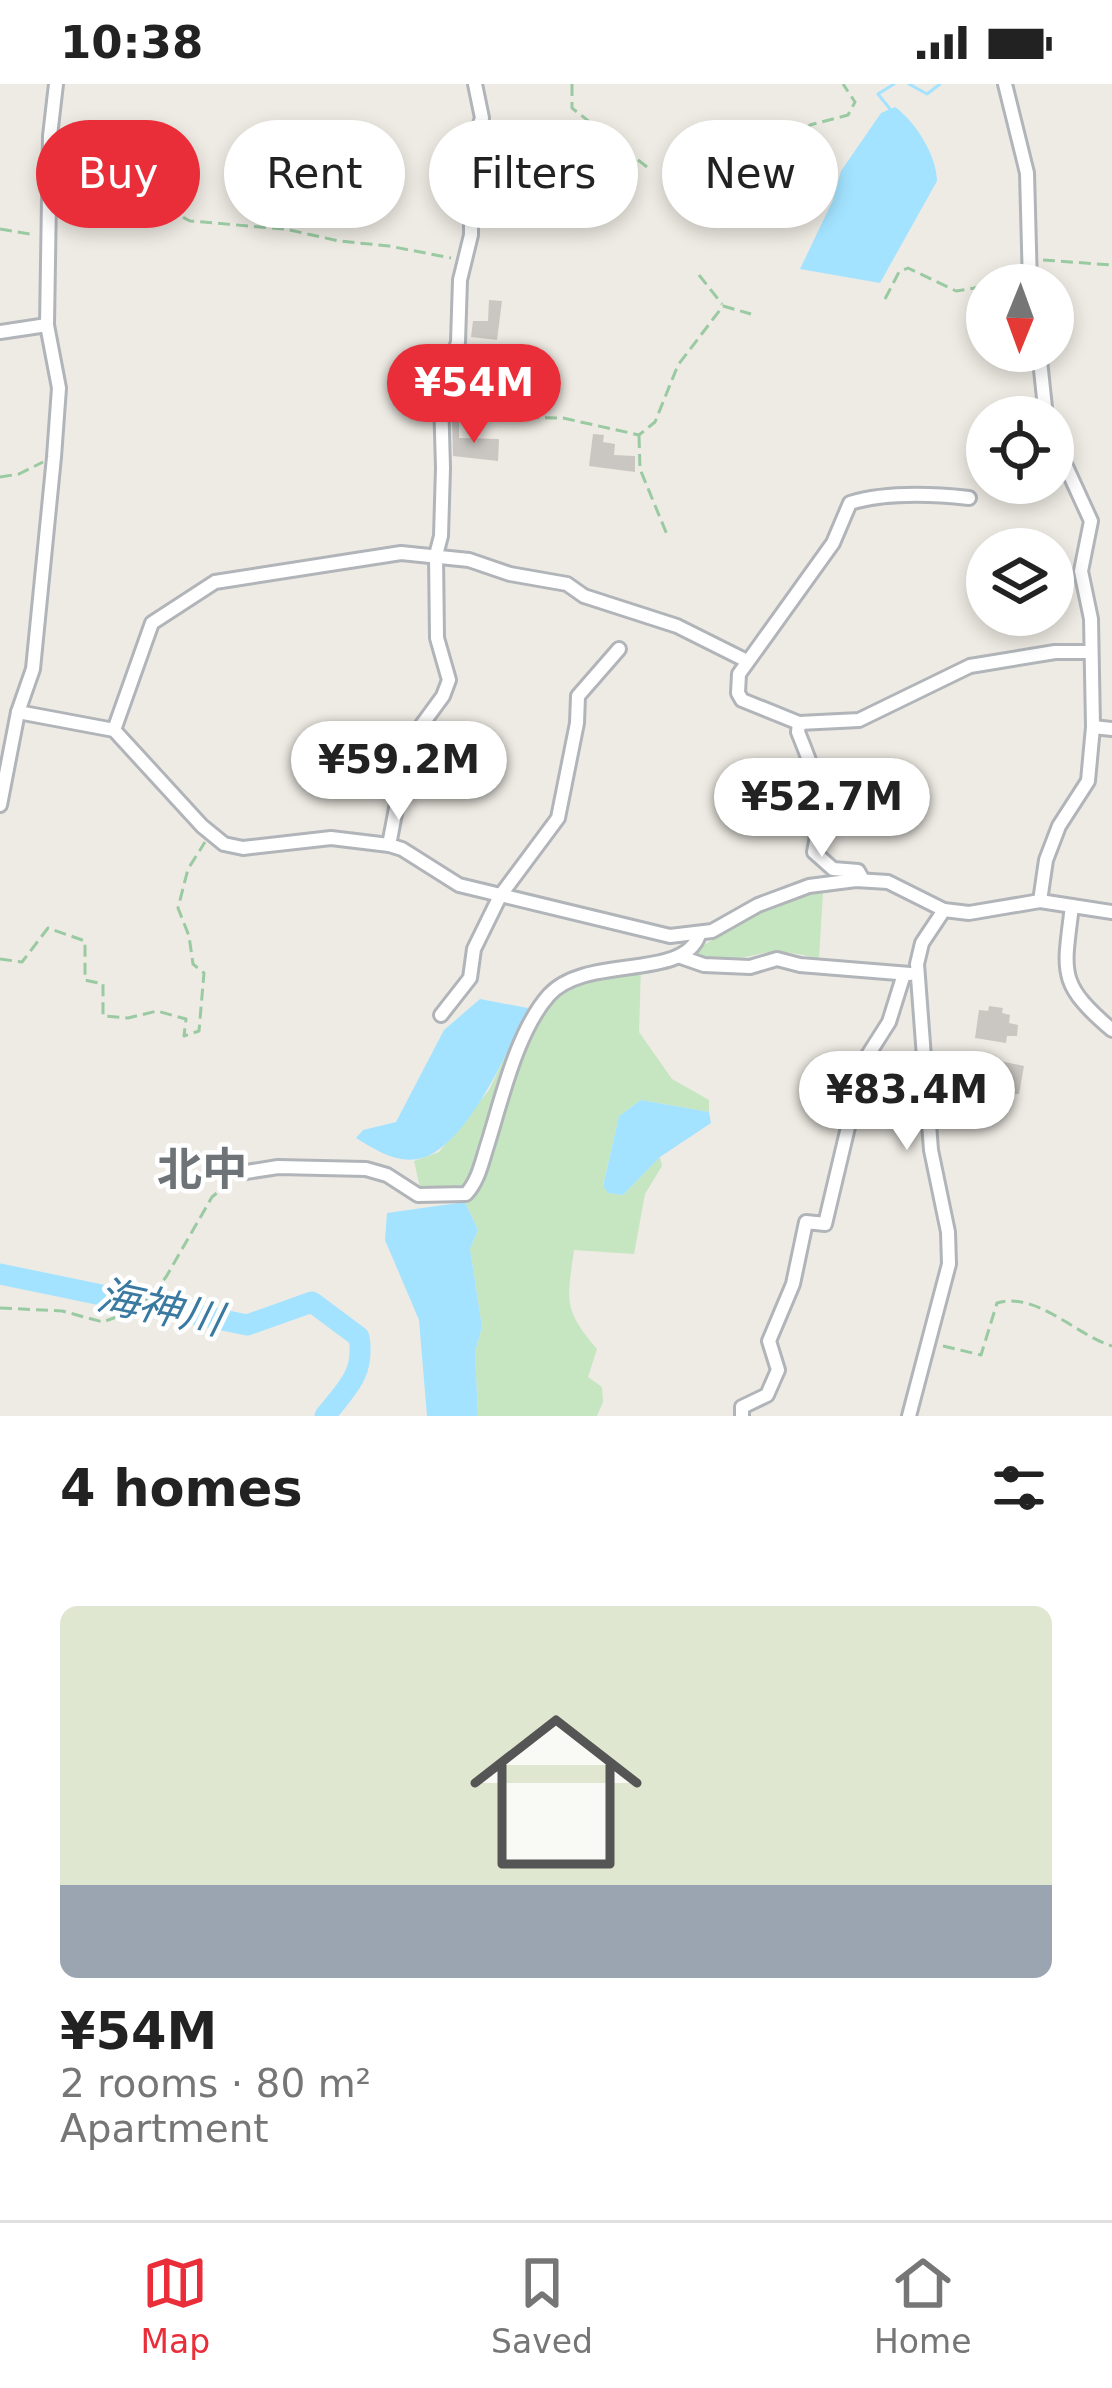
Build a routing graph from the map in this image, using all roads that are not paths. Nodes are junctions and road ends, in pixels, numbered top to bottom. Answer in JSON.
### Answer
{"nodes":[{"id":1,"x":56,"y":84,"type":"edge"},
{"id":2,"x":475,"y":84,"type":"edge"},
{"id":3,"x":1005,"y":84,"type":"edge"},
{"id":4,"x":1029,"y":264,"type":"edge"},
{"id":5,"x":47,"y":325,"type":"junction"},
{"id":6,"x":0,"y":332,"type":"edge"},
{"id":7,"x":1074,"y":484,"type":"edge"},
{"id":8,"x":966,"y":498,"type":"edge"},
{"id":9,"x":436,"y":555,"type":"junction"},
{"id":10,"x":619,"y":650,"type":"dead end"},
{"id":11,"x":1091,"y":652,"type":"junction"},
{"id":12,"x":747,"y":661,"type":"junction"},
{"id":13,"x":18,"y":712,"type":"junction"},
{"id":14,"x":799,"y":722,"type":"junction"},
{"id":15,"x":1094,"y":727,"type":"junction"},
{"id":16,"x":1112,"y":729,"type":"edge"},
{"id":17,"x":114,"y":730,"type":"junction"},
{"id":18,"x":0,"y":806,"type":"edge"},
{"id":19,"x":388,"y":845,"type":"junction"},
{"id":20,"x":863,"y":880,"type":"junction"},
{"id":21,"x":500,"y":896,"type":"junction"},
{"id":22,"x":1040,"y":901,"type":"junction"},
{"id":23,"x":1072,"y":906,"type":"junction"},
{"id":24,"x":944,"y":910,"type":"junction"},
{"id":25,"x":1112,"y":912,"type":"edge"},
{"id":26,"x":699,"y":934,"type":"junction"},
{"id":27,"x":681,"y":957,"type":"junction"},
{"id":28,"x":911,"y":974,"type":"junction"},
{"id":29,"x":441,"y":1015,"type":"dead end"},
{"id":30,"x":1112,"y":1030,"type":"edge"},
{"id":31,"x":240,"y":1173,"type":"road end"},
{"id":32,"x":742,"y":1416,"type":"edge"},
{"id":33,"x":909,"y":1416,"type":"edge"}],
"edges":[{"from":1,"to":5,"type":"street"},
{"from":2,"to":9,"type":"street"},
{"from":3,"to":4,"type":"street"},
{"from":5,"to":6,"type":"street"},
{"from":5,"to":13,"type":"street"},
{"from":7,"to":11,"type":"street"},
{"from":8,"to":12,"type":"street"},
{"from":9,"to":12,"type":"street"},
{"from":9,"to":17,"type":"street"},
{"from":9,"to":19,"type":"street"},
{"from":10,"to":21,"type":"street"},
{"from":11,"to":14,"type":"street"},
{"from":11,"to":15,"type":"street"},
{"from":12,"to":14,"type":"street"},
{"from":13,"to":17,"type":"street"},
{"from":13,"to":18,"type":"street"},
{"from":14,"to":20,"type":"street"},
{"from":15,"to":16,"type":"street"},
{"from":15,"to":22,"type":"street"},
{"from":17,"to":19,"type":"street"},
{"from":19,"to":21,"type":"street"},
{"from":20,"to":24,"type":"street"},
{"from":20,"to":26,"type":"street"},
{"from":21,"to":26,"type":"street"},
{"from":21,"to":29,"type":"street"},
{"from":22,"to":23,"type":"street"},
{"from":22,"to":24,"type":"street"},
{"from":23,"to":25,"type":"street"},
{"from":23,"to":30,"type":"street"},
{"from":24,"to":28,"type":"street"},
{"from":26,"to":27,"type":"street"},
{"from":27,"to":28,"type":"street"},
{"from":27,"to":31,"type":"street"},
{"from":28,"to":32,"type":"street"},
{"from":28,"to":33,"type":"street"}]}
